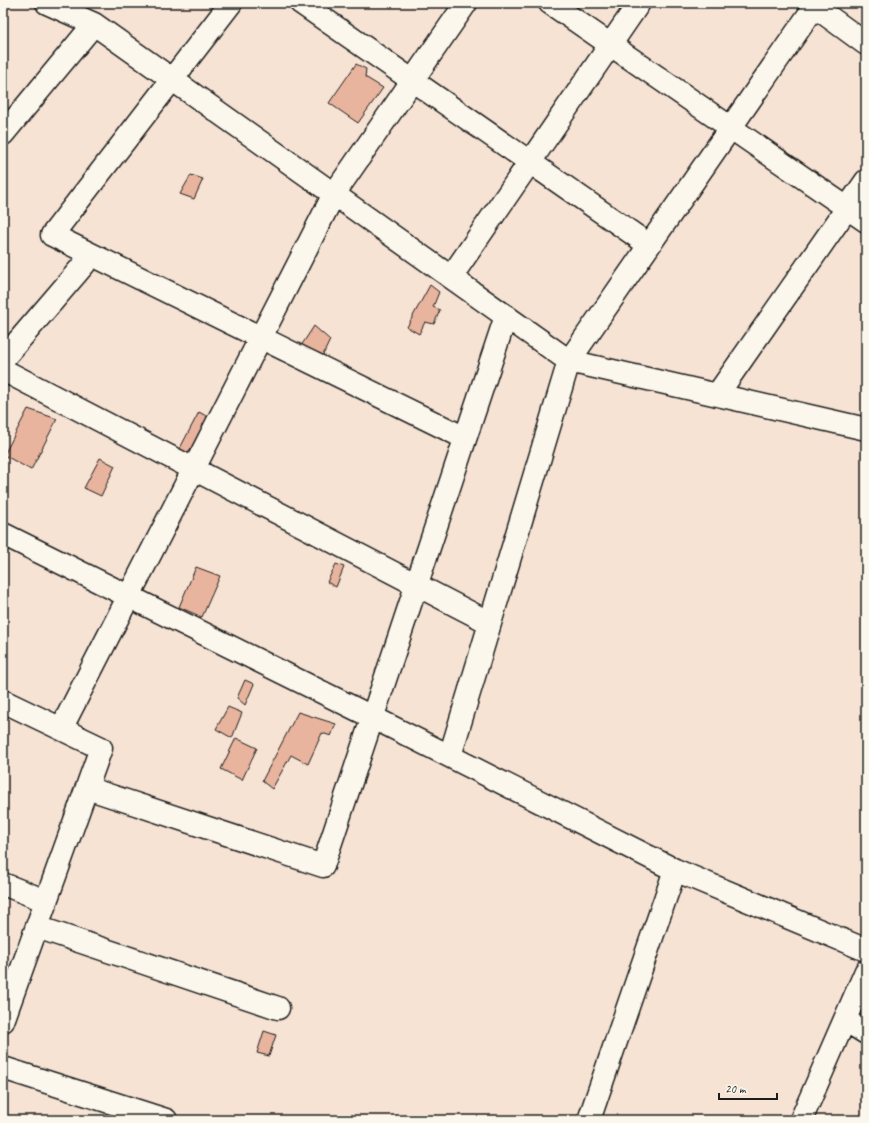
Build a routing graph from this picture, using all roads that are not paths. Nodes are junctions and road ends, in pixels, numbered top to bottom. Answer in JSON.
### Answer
{"nodes":[{"id":1,"x":231,"y":3,"type":"edge"},
{"id":2,"x":301,"y":3,"type":"edge"},
{"id":3,"x":466,"y":3,"type":"edge"},
{"id":4,"x":550,"y":3,"type":"edge"},
{"id":5,"x":639,"y":3,"type":"edge"},
{"id":6,"x":815,"y":5,"type":"edge"},
{"id":7,"x":61,"y":6,"type":"edge"},
{"id":8,"x":94,"y":24,"type":"junction"},
{"id":9,"x":866,"y":44,"type":"edge"},
{"id":10,"x":610,"y":45,"type":"junction"},
{"id":11,"x":172,"y":80,"type":"junction"},
{"id":12,"x":412,"y":81,"type":"junction"},
{"id":13,"x":730,"y":127,"type":"junction"},
{"id":14,"x":3,"y":134,"type":"edge"},
{"id":15,"x":530,"y":162,"type":"junction"},
{"id":16,"x":866,"y":181,"type":"edge"},
{"id":17,"x":334,"y":194,"type":"junction"},
{"id":18,"x":847,"y":208,"type":"junction"},
{"id":19,"x":866,"y":221,"type":"edge"},
{"id":20,"x":649,"y":245,"type":"junction"},
{"id":21,"x":92,"y":255,"type":"junction"},
{"id":22,"x":451,"y":277,"type":"junction"},
{"id":23,"x":506,"y":316,"type":"junction"},
{"id":24,"x":261,"y":338,"type":"junction"},
{"id":25,"x":3,"y":360,"type":"edge"},
{"id":26,"x":569,"y":361,"type":"junction"},
{"id":27,"x":3,"y":370,"type":"edge"},
{"id":28,"x":717,"y":395,"type":"junction"},
{"id":29,"x":866,"y":429,"type":"edge"},
{"id":30,"x":465,"y":438,"type":"junction"},
{"id":31,"x":194,"y":469,"type":"junction"},
{"id":32,"x":3,"y":534,"type":"edge"},
{"id":33,"x":416,"y":585,"type":"junction"},
{"id":34,"x":129,"y":596,"type":"junction"},
{"id":35,"x":490,"y":623,"type":"junction"},
{"id":36,"x":3,"y":701,"type":"edge"},
{"id":37,"x":372,"y":717,"type":"junction"},
{"id":38,"x":61,"y":729,"type":"junction"},
{"id":39,"x":450,"y":756,"type":"junction"},
{"id":40,"x":87,"y":788,"type":"junction"},
{"id":41,"x":675,"y":870,"type":"junction"},
{"id":42,"x":3,"y":884,"type":"edge"},
{"id":43,"x":46,"y":901,"type":"junction"},
{"id":44,"x":37,"y":927,"type":"junction"},
{"id":45,"x":866,"y":950,"type":"edge"},
{"id":46,"x":866,"y":971,"type":"edge"},
{"id":47,"x":278,"y":1008,"type":"dead end"},
{"id":48,"x":845,"y":1020,"type":"junction"},
{"id":49,"x":3,"y":1021,"type":"edge"},
{"id":50,"x":866,"y":1033,"type":"edge"},
{"id":51,"x":3,"y":1068,"type":"edge"},
{"id":52,"x":166,"y":1120,"type":"edge"},
{"id":53,"x":589,"y":1120,"type":"edge"},
{"id":54,"x":801,"y":1120,"type":"edge"}],
"edges":[{"from":1,"to":11,"type":"street"},
{"from":2,"to":12,"type":"street"},
{"from":3,"to":12,"type":"street"},
{"from":4,"to":10,"type":"street"},
{"from":5,"to":10,"type":"street"},
{"from":6,"to":9,"type":"street"},
{"from":6,"to":13,"type":"street"},
{"from":7,"to":8,"type":"street"},
{"from":8,"to":11,"type":"street"},
{"from":8,"to":14,"type":"street"},
{"from":10,"to":13,"type":"street"},
{"from":10,"to":15,"type":"street"},
{"from":11,"to":17,"type":"street"},
{"from":11,"to":21,"type":"street"},
{"from":12,"to":15,"type":"street"},
{"from":12,"to":17,"type":"street"},
{"from":13,"to":18,"type":"street"},
{"from":13,"to":20,"type":"street"},
{"from":15,"to":20,"type":"street"},
{"from":15,"to":22,"type":"street"},
{"from":16,"to":18,"type":"street"},
{"from":17,"to":22,"type":"street"},
{"from":17,"to":24,"type":"street"},
{"from":18,"to":19,"type":"street"},
{"from":18,"to":28,"type":"street"},
{"from":20,"to":26,"type":"street"},
{"from":21,"to":24,"type":"street"},
{"from":21,"to":25,"type":"street"},
{"from":22,"to":23,"type":"street"},
{"from":23,"to":26,"type":"street"},
{"from":23,"to":30,"type":"street"},
{"from":24,"to":30,"type":"street"},
{"from":24,"to":31,"type":"street"},
{"from":26,"to":28,"type":"street"},
{"from":26,"to":35,"type":"street"},
{"from":27,"to":31,"type":"street"},
{"from":28,"to":29,"type":"street"},
{"from":30,"to":33,"type":"street"},
{"from":31,"to":33,"type":"street"},
{"from":31,"to":34,"type":"street"},
{"from":32,"to":34,"type":"street"},
{"from":33,"to":35,"type":"street"},
{"from":33,"to":37,"type":"street"},
{"from":34,"to":37,"type":"street"},
{"from":34,"to":38,"type":"street"},
{"from":35,"to":39,"type":"street"},
{"from":36,"to":38,"type":"street"},
{"from":37,"to":39,"type":"street"},
{"from":37,"to":40,"type":"street"},
{"from":38,"to":40,"type":"street"},
{"from":39,"to":41,"type":"street"},
{"from":40,"to":43,"type":"street"},
{"from":41,"to":45,"type":"street"},
{"from":41,"to":53,"type":"street"},
{"from":42,"to":43,"type":"street"},
{"from":43,"to":44,"type":"street"},
{"from":44,"to":47,"type":"street"},
{"from":44,"to":49,"type":"street"},
{"from":46,"to":48,"type":"street"},
{"from":48,"to":50,"type":"street"},
{"from":48,"to":54,"type":"street"},
{"from":51,"to":52,"type":"street"}]}
